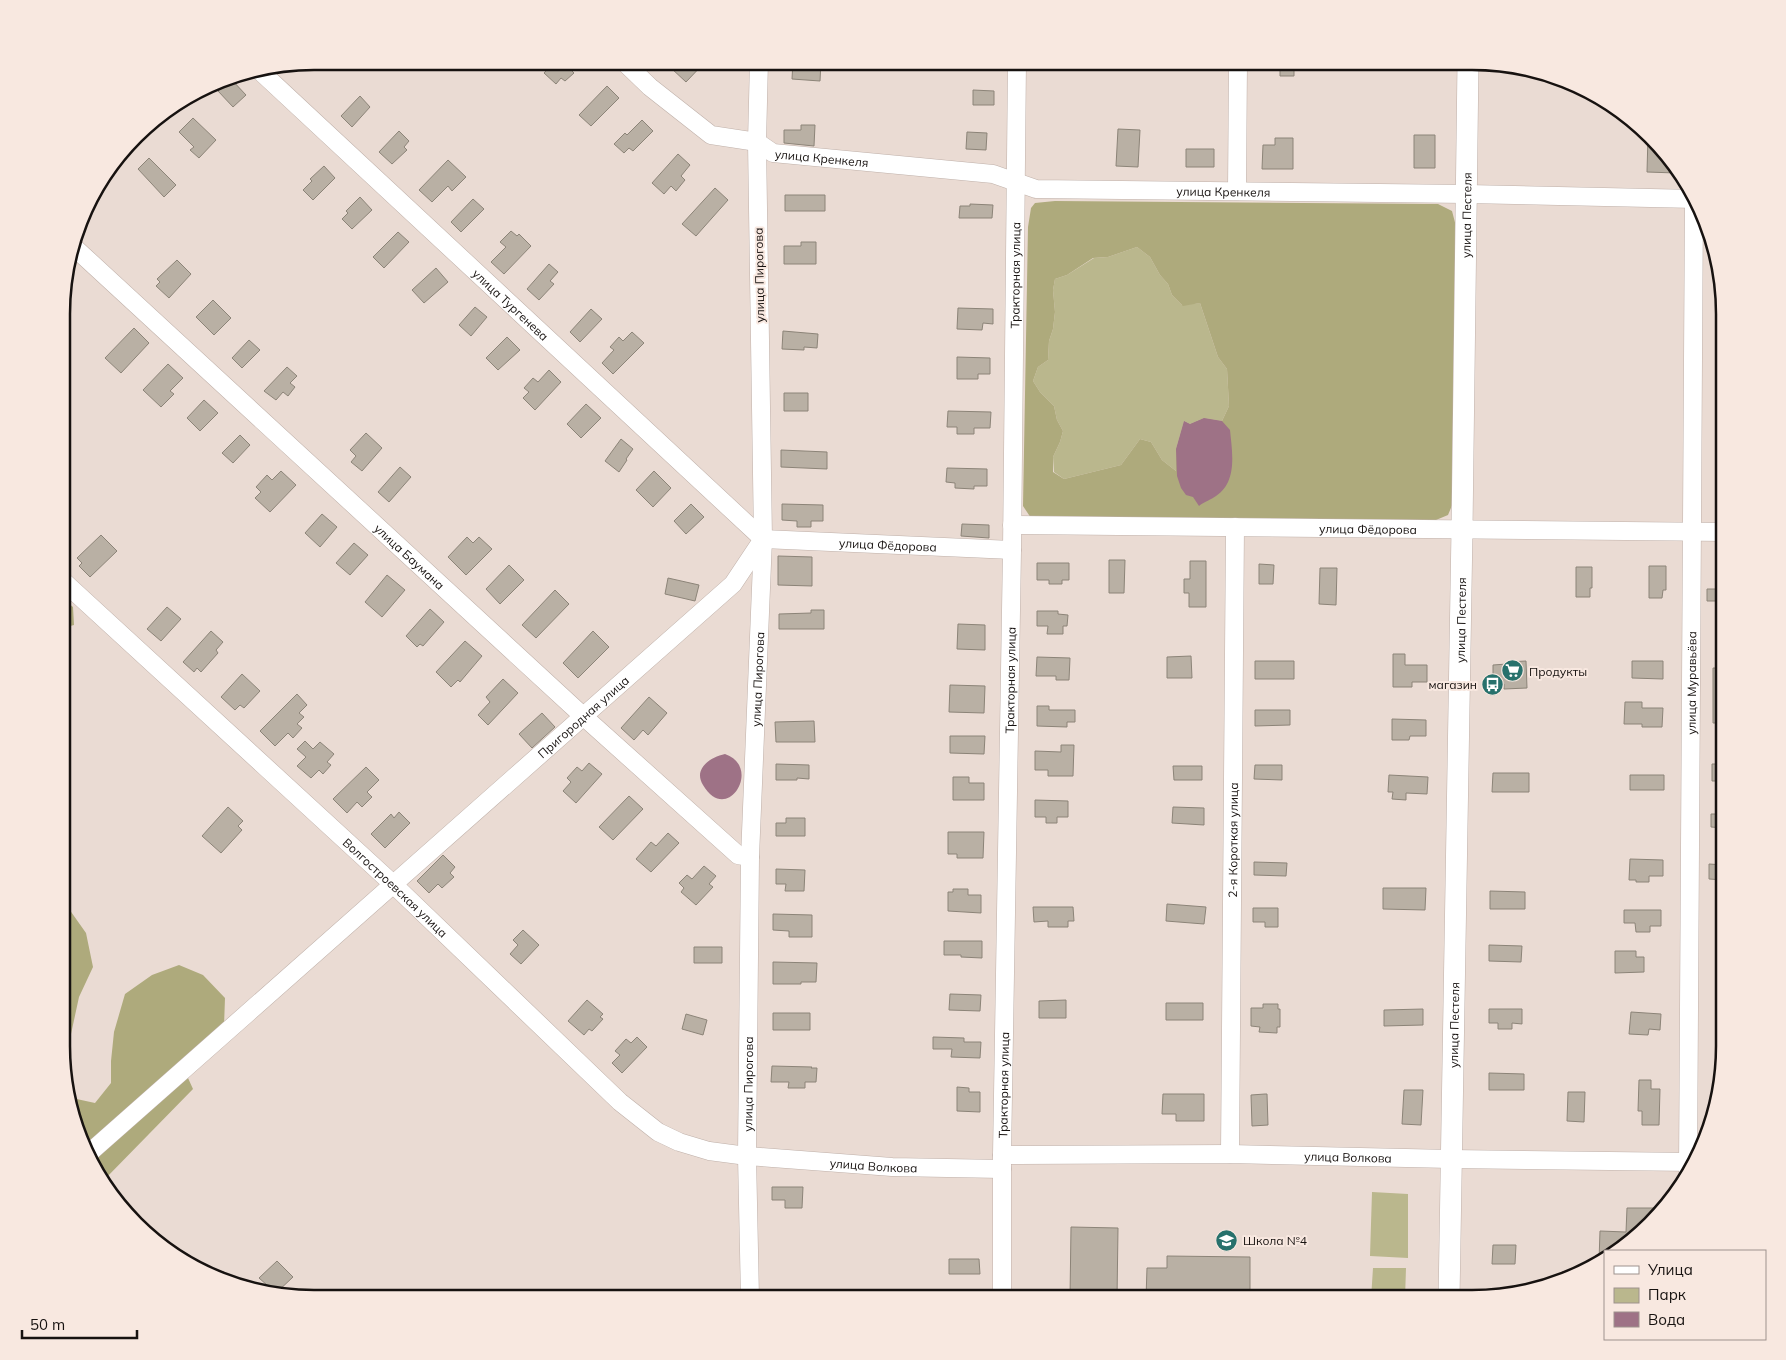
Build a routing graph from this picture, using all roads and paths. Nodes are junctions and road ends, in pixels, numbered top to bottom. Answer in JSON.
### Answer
{"nodes":[{"id":1,"x":632,"y":70,"type":"edge"},
{"id":2,"x":759,"y":70,"type":"edge"},
{"id":3,"x":1017,"y":70,"type":"edge"},
{"id":4,"x":1238,"y":70,"type":"edge"},
{"id":5,"x":1468,"y":70,"type":"edge"},
{"id":6,"x":265,"y":75,"type":"edge"},
{"id":7,"x":757,"y":142,"type":"junction"},
{"id":8,"x":1016,"y":183,"type":"junction"},
{"id":9,"x":1237,"y":191,"type":"junction"},
{"id":10,"x":1467,"y":194,"type":"junction"},
{"id":11,"x":1686,"y":198,"type":"edge"},
{"id":12,"x":1695,"y":216,"type":"edge"},
{"id":13,"x":78,"y":251,"type":"edge"},
{"id":14,"x":1012,"y":525,"type":"junction"},
{"id":15,"x":1235,"y":527,"type":"junction"},
{"id":16,"x":1462,"y":530,"type":"junction"},
{"id":17,"x":1692,"y":532,"type":"junction"},
{"id":18,"x":1716,"y":532,"type":"edge"},
{"id":19,"x":763,"y":539,"type":"junction"},
{"id":20,"x":1012,"y":550,"type":"junction"},
{"id":21,"x":70,"y":587,"type":"edge"},
{"id":22,"x":583,"y":716,"type":"junction"},
{"id":23,"x":750,"y":856,"type":"junction"},
{"id":24,"x":394,"y":885,"type":"junction"},
{"id":25,"x":93,"y":1150,"type":"edge"},
{"id":26,"x":1230,"y":1154,"type":"junction"},
{"id":27,"x":747,"y":1156,"type":"junction"},
{"id":28,"x":1690,"y":1156,"type":"edge"},
{"id":29,"x":1451,"y":1159,"type":"junction"},
{"id":30,"x":1002,"y":1162,"type":"junction"},
{"id":31,"x":1685,"y":1165,"type":"edge"},
{"id":32,"x":750,"y":1290,"type":"edge"},
{"id":33,"x":1002,"y":1290,"type":"edge"},
{"id":34,"x":1449,"y":1290,"type":"edge"}],
"edges":[{"from":1,"to":7,"type":"street","name":"улица Кренкеля"},
{"from":2,"to":7,"type":"street","name":"улица Пирогова"},
{"from":3,"to":8,"type":"street","name":"Тракторная улица"},
{"from":4,"to":9,"type":"street"},
{"from":5,"to":10,"type":"street","name":"улица Пестеля"},
{"from":6,"to":19,"type":"street","name":"улица Тургенева"},
{"from":7,"to":8,"type":"street","name":"улица Кренкеля"},
{"from":7,"to":19,"type":"street","name":"улица Пирогова"},
{"from":8,"to":9,"type":"street","name":"улица Кренкеля"},
{"from":8,"to":14,"type":"street","name":"Тракторная улица"},
{"from":9,"to":10,"type":"street","name":"улица Кренкеля"},
{"from":10,"to":11,"type":"street","name":"улица Кренкеля"},
{"from":10,"to":16,"type":"street","name":"улица Пестеля"},
{"from":12,"to":17,"type":"street","name":"улица Муравьёва"},
{"from":13,"to":22,"type":"street","name":"улица Баумана"},
{"from":14,"to":15,"type":"street","name":"улица Фёдорова"},
{"from":14,"to":20,"type":"street","name":"Тракторная улица"},
{"from":15,"to":16,"type":"street","name":"улица Фёдорова"},
{"from":15,"to":26,"type":"street","name":"2-я Короткая улица"},
{"from":16,"to":17,"type":"street","name":"улица Фёдорова"},
{"from":16,"to":29,"type":"street","name":"улица Пестеля"},
{"from":17,"to":18,"type":"street","name":"улица Фёдорова"},
{"from":17,"to":28,"type":"street","name":"улица Муравьёва"},
{"from":19,"to":20,"type":"street","name":"улица Фёдорова"},
{"from":19,"to":22,"type":"street","name":"Пригородная улица"},
{"from":19,"to":23,"type":"street","name":"улица Пирогова"},
{"from":20,"to":30,"type":"street","name":"Тракторная улица"},
{"from":21,"to":24,"type":"street","name":"Волгостроевская улица"},
{"from":22,"to":23,"type":"street","name":"улица Баумана"},
{"from":22,"to":24,"type":"street","name":"Пригородная улица"},
{"from":23,"to":27,"type":"street","name":"улица Пирогова"},
{"from":24,"to":25,"type":"street","name":"Пригородная улица"},
{"from":24,"to":27,"type":"street","name":"Волгостроевская улица"},
{"from":26,"to":29,"type":"street","name":"улица Волкова"},
{"from":26,"to":30,"type":"street","name":"улица Волкова"},
{"from":27,"to":30,"type":"street","name":"улица Волкова"},
{"from":27,"to":32,"type":"street","name":"улица Пирогова"},
{"from":29,"to":31,"type":"street","name":"улица Волкова"},
{"from":29,"to":34,"type":"street","name":"улица Пестеля"},
{"from":30,"to":33,"type":"street","name":"Тракторная улица"}]}
